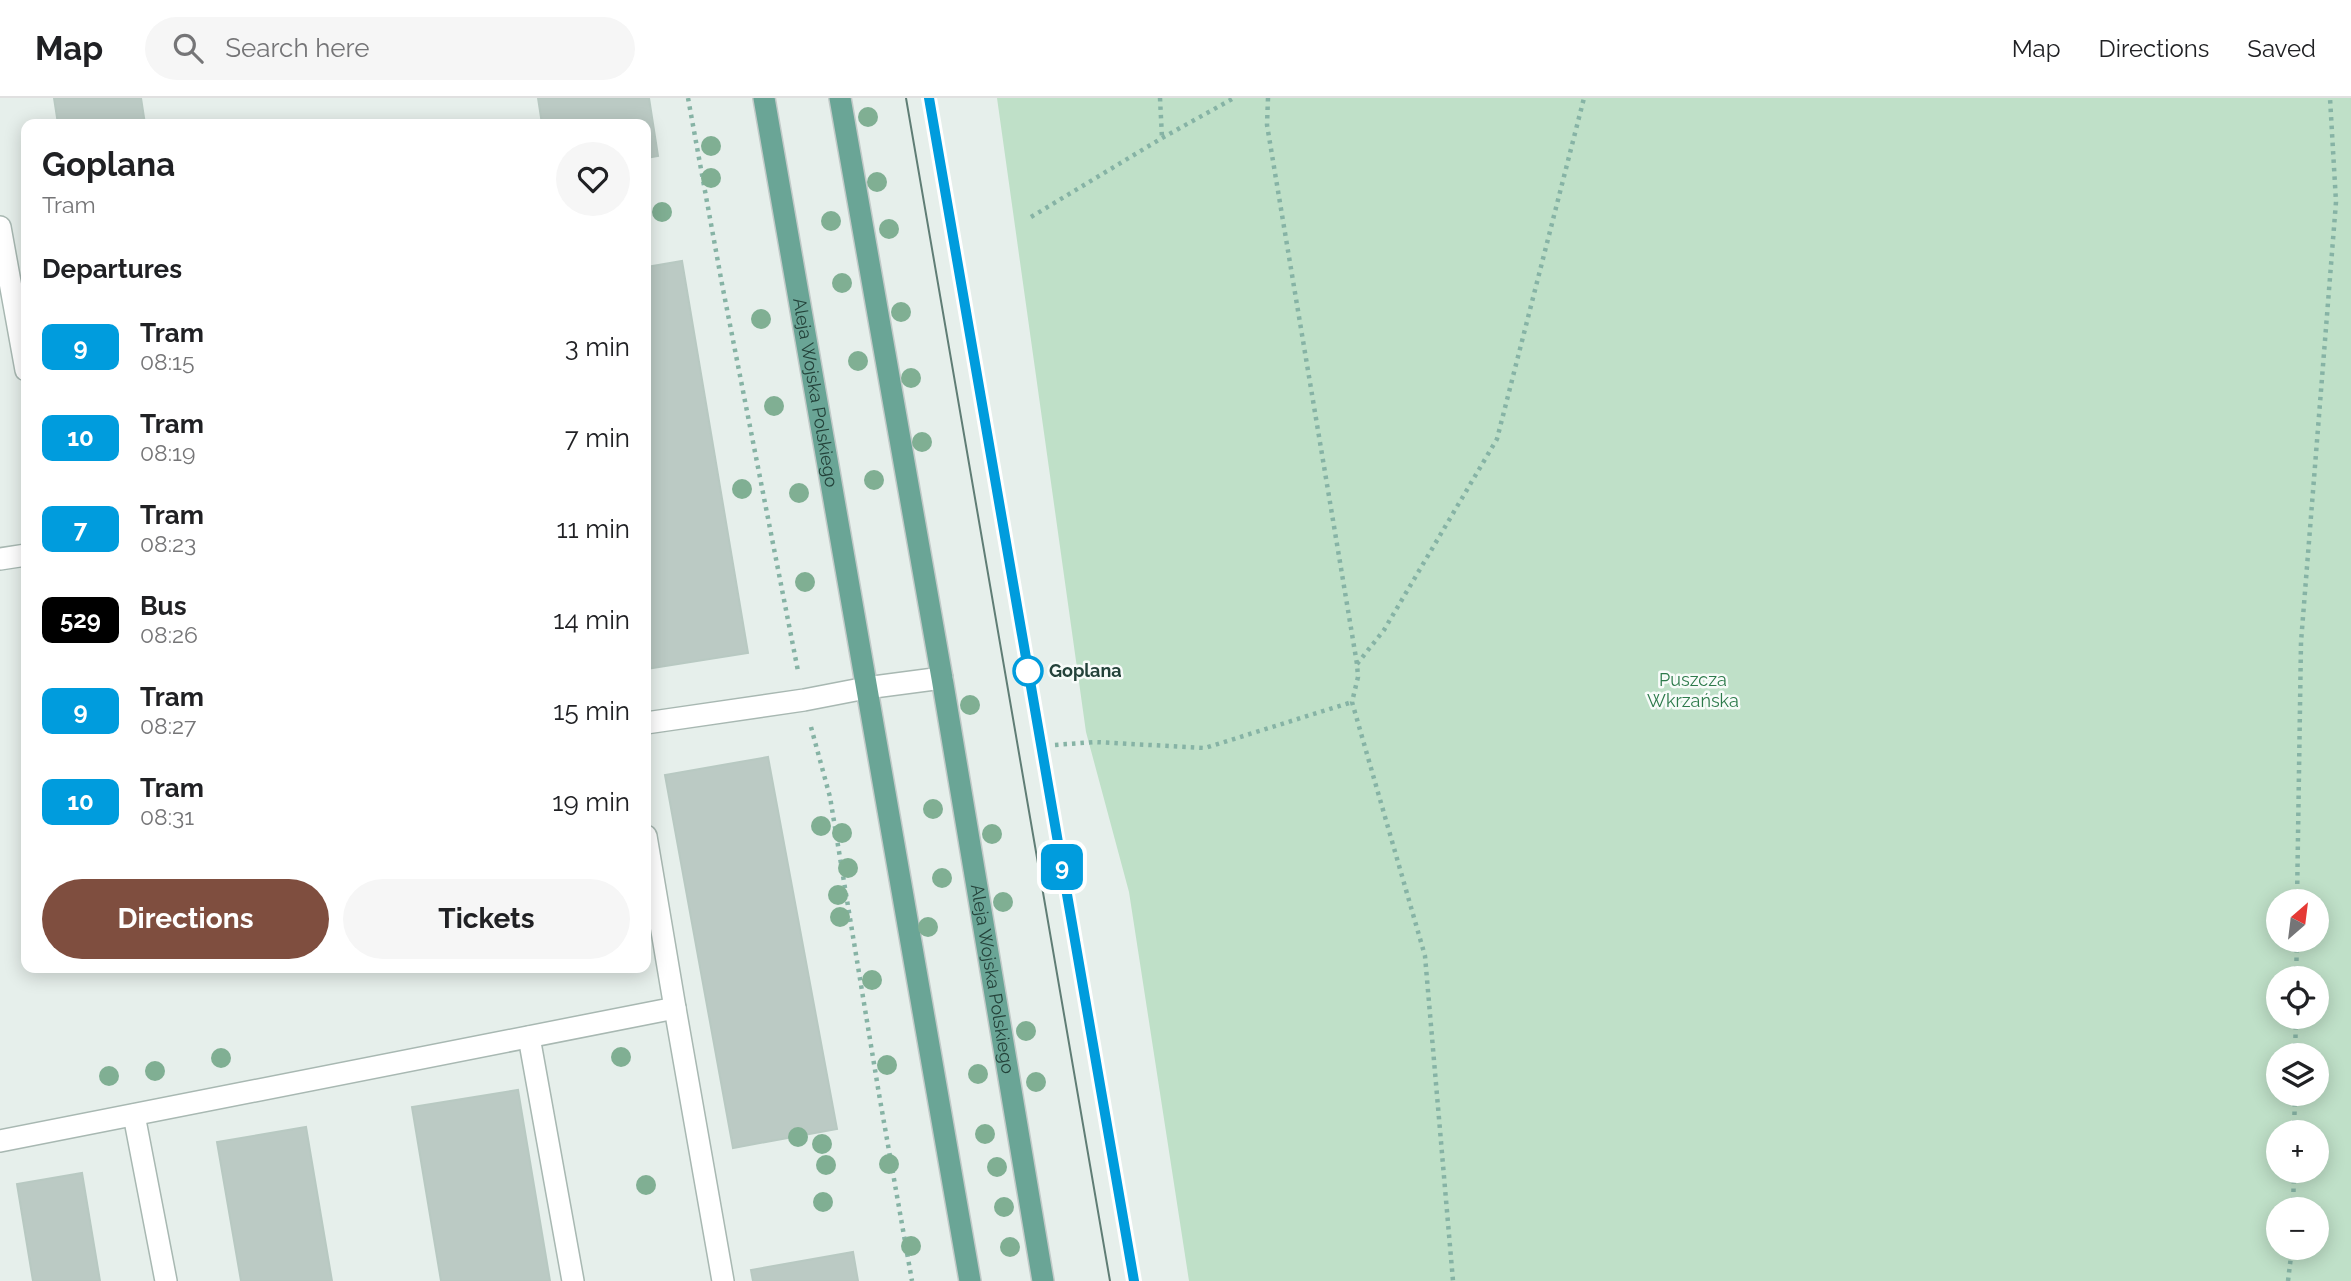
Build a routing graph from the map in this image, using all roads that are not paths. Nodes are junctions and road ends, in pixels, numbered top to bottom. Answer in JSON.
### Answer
{"nodes":[{"id":1,"x":764,"y":98,"type":"edge"},
{"id":2,"x":840,"y":98,"type":"edge"},
{"id":3,"x":0,"y":227,"type":"edge"},
{"id":4,"x":21,"y":342,"type":"edge"},
{"id":5,"x":21,"y":556,"type":"edge"},
{"id":6,"x":0,"y":559,"type":"edge"},
{"id":7,"x":942,"y":678,"type":"junction"},
{"id":8,"x":866,"y":688,"type":"junction"},
{"id":9,"x":651,"y":722,"type":"edge"},
{"id":10,"x":651,"y":866,"type":"edge"},
{"id":11,"x":675,"y":1008,"type":"junction"},
{"id":12,"x":529,"y":1037,"type":"junction"},
{"id":13,"x":134,"y":1115,"type":"junction"},
{"id":14,"x":0,"y":1141,"type":"edge"},
{"id":15,"x":166,"y":1281,"type":"edge"},
{"id":16,"x":573,"y":1281,"type":"edge"},
{"id":17,"x":723,"y":1281,"type":"edge"},
{"id":18,"x":970,"y":1281,"type":"edge"},
{"id":19,"x":1043,"y":1281,"type":"edge"}],
"edges":[{"from":1,"to":8,"type":"main road","name":"Aleja Wojska Polskiego"},
{"from":2,"to":7,"type":"main road","name":"Aleja Wojska Polskiego"},
{"from":3,"to":4,"type":"street"},
{"from":5,"to":6,"type":"street"},
{"from":7,"to":8,"type":"street"},
{"from":7,"to":19,"type":"main road","name":"Aleja Wojska Polskiego"},
{"from":8,"to":9,"type":"street"},
{"from":8,"to":18,"type":"main road","name":"Aleja Wojska Polskiego"},
{"from":10,"to":11,"type":"street"},
{"from":11,"to":12,"type":"street"},
{"from":11,"to":17,"type":"street"},
{"from":12,"to":13,"type":"street"},
{"from":12,"to":16,"type":"street"},
{"from":13,"to":14,"type":"street"},
{"from":13,"to":15,"type":"street"}]}
